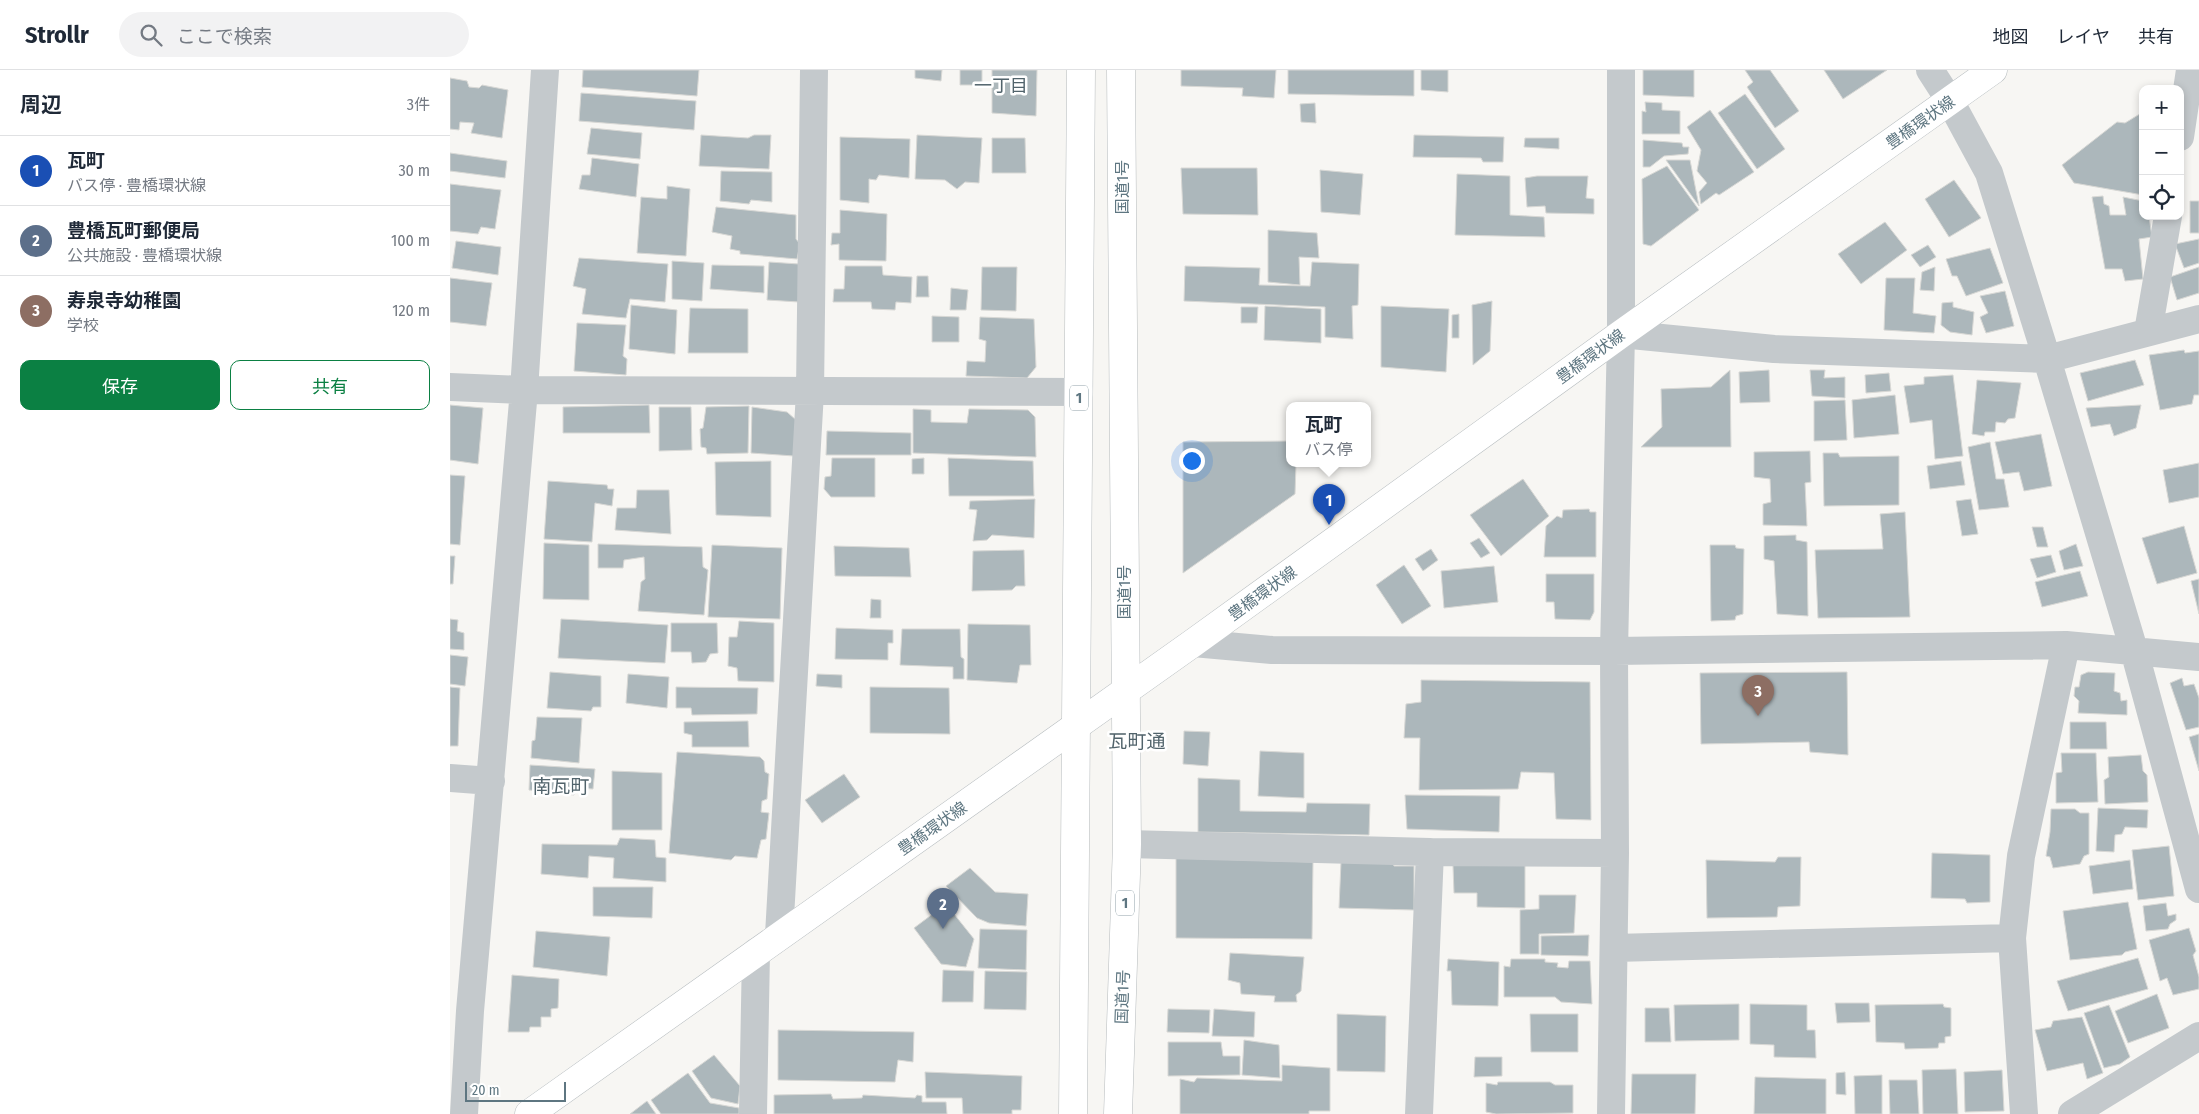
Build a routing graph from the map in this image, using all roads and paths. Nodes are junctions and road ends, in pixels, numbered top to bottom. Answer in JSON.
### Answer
{"nodes":[{"id":1,"x":545,"y":70,"type":"edge"},
{"id":2,"x":814,"y":70,"type":"edge"},
{"id":3,"x":1081,"y":70,"type":"edge"},
{"id":4,"x":1121,"y":70,"type":"edge"},
{"id":5,"x":1621,"y":70,"type":"edge"},
{"id":6,"x":1930,"y":70,"type":"edge"},
{"id":7,"x":1993,"y":70,"type":"edge"},
{"id":8,"x":2190,"y":70,"type":"edge"},
{"id":9,"x":1950,"y":101,"type":"junction"},
{"id":10,"x":2181,"y":130,"type":"edge"},
{"id":11,"x":2167,"y":220,"type":"edge"},
{"id":12,"x":2199,"y":319,"type":"edge"},
{"id":13,"x":2148,"y":332,"type":"junction"},
{"id":14,"x":1621,"y":334,"type":"junction"},
{"id":15,"x":2047,"y":359,"type":"junction"},
{"id":16,"x":450,"y":387,"type":"edge"},
{"id":17,"x":524,"y":390,"type":"junction"},
{"id":18,"x":810,"y":392,"type":"junction"},
{"id":19,"x":1079,"y":392,"type":"junction"},
{"id":20,"x":1193,"y":643,"type":"junction"},
{"id":21,"x":2066,"y":645,"type":"junction"},
{"id":22,"x":2134,"y":650,"type":"junction"},
{"id":23,"x":1614,"y":651,"type":"junction"},
{"id":24,"x":2199,"y":657,"type":"edge"},
{"id":25,"x":1125,"y":692,"type":"junction"},
{"id":26,"x":1077,"y":726,"type":"junction"},
{"id":27,"x":450,"y":778,"type":"edge"},
{"id":28,"x":491,"y":782,"type":"junction"},
{"id":29,"x":1127,"y":844,"type":"junction"},
{"id":30,"x":1430,"y":852,"type":"junction"},
{"id":31,"x":1615,"y":853,"type":"junction"},
{"id":32,"x":2199,"y":888,"type":"edge"},
{"id":33,"x":779,"y":935,"type":"junction"},
{"id":34,"x":2012,"y":938,"type":"junction"},
{"id":35,"x":1614,"y":948,"type":"junction"},
{"id":36,"x":756,"y":952,"type":"junction"},
{"id":37,"x":460,"y":1010,"type":"edge"},
{"id":38,"x":2199,"y":1036,"type":"edge"},
{"id":39,"x":2084,"y":1110,"type":"edge"},
{"id":40,"x":464,"y":1114,"type":"edge"},
{"id":41,"x":529,"y":1114,"type":"edge"},
{"id":42,"x":753,"y":1114,"type":"edge"},
{"id":43,"x":1073,"y":1114,"type":"edge"},
{"id":44,"x":1118,"y":1114,"type":"edge"},
{"id":45,"x":1419,"y":1114,"type":"edge"},
{"id":46,"x":1611,"y":1114,"type":"edge"},
{"id":47,"x":2024,"y":1114,"type":"edge"}],
"edges":[{"from":1,"to":17,"type":"street"},
{"from":2,"to":18,"type":"street"},
{"from":3,"to":19,"type":"main road","number":"1"},
{"from":4,"to":25,"type":"main road","name":"国道1号","number":"1"},
{"from":5,"to":14,"type":"street"},
{"from":6,"to":9,"type":"street"},
{"from":7,"to":9,"type":"main road","name":"豊橋環状線"},
{"from":8,"to":10,"type":"street"},
{"from":9,"to":14,"type":"main road","name":"豊橋環状線"},
{"from":9,"to":15,"type":"street"},
{"from":11,"to":13,"type":"street"},
{"from":12,"to":13,"type":"street"},
{"from":13,"to":15,"type":"street"},
{"from":14,"to":15,"type":"street"},
{"from":14,"to":20,"type":"main road","name":"豊橋環状線"},
{"from":14,"to":23,"type":"street"},
{"from":15,"to":22,"type":"street"},
{"from":16,"to":17,"type":"street"},
{"from":17,"to":18,"type":"street"},
{"from":17,"to":28,"type":"street"},
{"from":18,"to":19,"type":"street"},
{"from":18,"to":33,"type":"street"},
{"from":19,"to":26,"type":"main road","number":"1"},
{"from":20,"to":23,"type":"street"},
{"from":20,"to":25,"type":"main road","name":"豊橋環状線"},
{"from":21,"to":22,"type":"street"},
{"from":21,"to":23,"type":"street"},
{"from":21,"to":34,"type":"street"},
{"from":22,"to":24,"type":"street"},
{"from":22,"to":32,"type":"street"},
{"from":23,"to":31,"type":"street"},
{"from":25,"to":26,"type":"main road","name":"豊橋環状線"},
{"from":25,"to":29,"type":"main road","name":"国道1号","number":"1"},
{"from":26,"to":33,"type":"main road","name":"豊橋環状線"},
{"from":26,"to":43,"type":"main road","number":"1"},
{"from":27,"to":28,"type":"street"},
{"from":28,"to":37,"type":"street"},
{"from":29,"to":30,"type":"street"},
{"from":29,"to":44,"type":"main road","name":"国道1号","number":"1"},
{"from":30,"to":31,"type":"street"},
{"from":30,"to":45,"type":"street"},
{"from":31,"to":35,"type":"street"},
{"from":33,"to":36,"type":"main road","name":"豊橋環状線"},
{"from":34,"to":35,"type":"street"},
{"from":34,"to":47,"type":"street"},
{"from":35,"to":46,"type":"street"},
{"from":36,"to":41,"type":"main road","name":"豊橋環状線"},
{"from":36,"to":42,"type":"street"},
{"from":37,"to":40,"type":"street"},
{"from":38,"to":39,"type":"street"}]}
